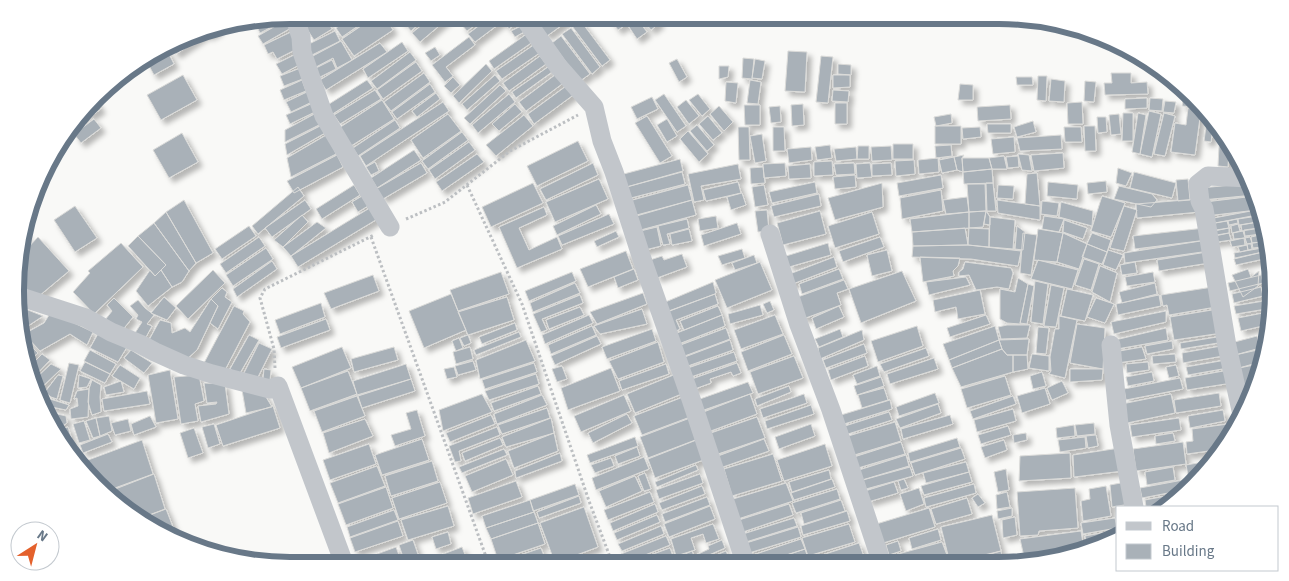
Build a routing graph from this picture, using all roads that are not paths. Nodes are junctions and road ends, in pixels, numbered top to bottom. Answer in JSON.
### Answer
{"nodes":[{"id":1,"x":297,"y":24,"type":"edge"},
{"id":2,"x":528,"y":24,"type":"edge"},
{"id":3,"x":1240,"y":178,"type":"edge"},
{"id":4,"x":390,"y":227,"type":"dead end"},
{"id":5,"x":770,"y":234,"type":"dead end"},
{"id":6,"x":24,"y":298,"type":"edge"},
{"id":7,"x":1111,"y":345,"type":"dead end"},
{"id":8,"x":1240,"y":404,"type":"edge"},
{"id":9,"x":1134,"y":506,"type":"edge"},
{"id":10,"x":342,"y":557,"type":"edge"},
{"id":11,"x":744,"y":557,"type":"edge"},
{"id":12,"x":880,"y":557,"type":"edge"}],
"edges":[{"from":1,"to":4,"type":"street"},
{"from":2,"to":11,"type":"street"},
{"from":3,"to":8,"type":"street"},
{"from":5,"to":12,"type":"street"},
{"from":6,"to":10,"type":"street"},
{"from":7,"to":9,"type":"street"}]}
